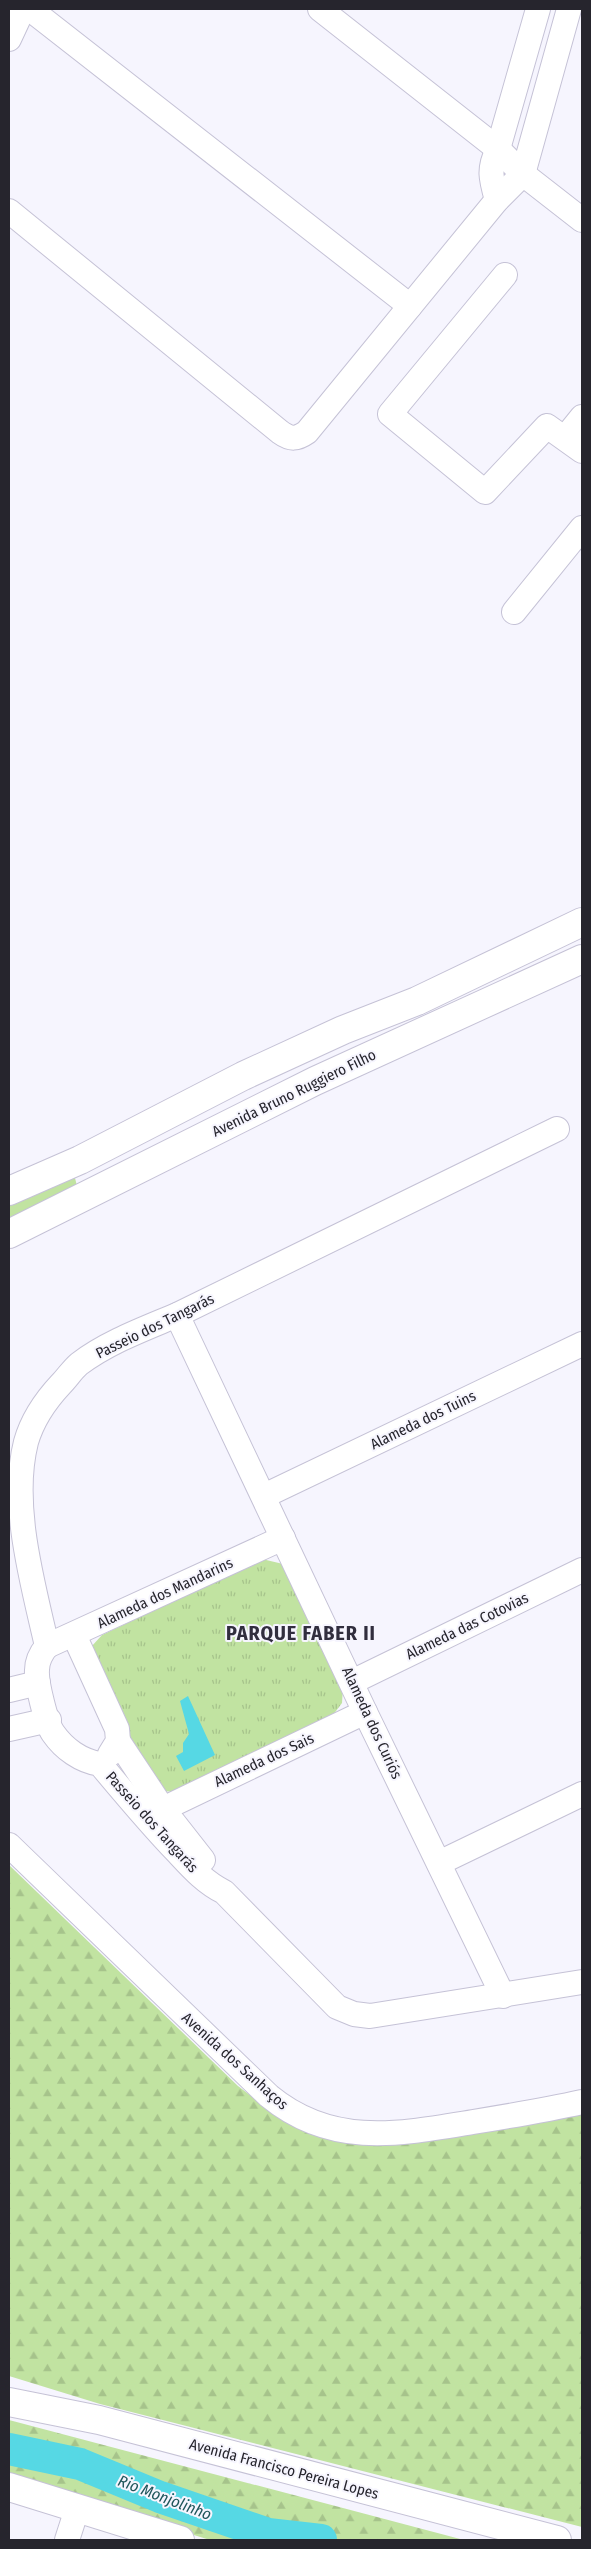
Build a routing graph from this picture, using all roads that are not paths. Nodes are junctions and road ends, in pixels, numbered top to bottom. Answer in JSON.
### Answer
{"nodes":[{"id":1,"x":23,"y":9,"type":"edge"},
{"id":2,"x":30,"y":9,"type":"edge"},
{"id":3,"x":320,"y":9,"type":"edge"},
{"id":4,"x":538,"y":9,"type":"edge"},
{"id":5,"x":569,"y":9,"type":"edge"},
{"id":6,"x":9,"y":38,"type":"edge"},
{"id":7,"x":498,"y":149,"type":"junction"},
{"id":8,"x":523,"y":174,"type":"junction"},
{"id":9,"x":496,"y":200,"type":"junction"},
{"id":10,"x":9,"y":211,"type":"edge"},
{"id":11,"x":582,"y":220,"type":"edge"},
{"id":12,"x":505,"y":275,"type":"dead end"},
{"id":13,"x":410,"y":306,"type":"junction"},
{"id":14,"x":582,"y":418,"type":"edge"},
{"id":15,"x":574,"y":445,"type":"edge"},
{"id":16,"x":582,"y":528,"type":"edge"},
{"id":17,"x":514,"y":612,"type":"dead end"},
{"id":18,"x":582,"y":922,"type":"edge"},
{"id":19,"x":582,"y":959,"type":"edge"},
{"id":20,"x":557,"y":1129,"type":"dead end"},
{"id":21,"x":80,"y":1160,"type":"junction"},
{"id":22,"x":98,"y":1190,"type":"junction"},
{"id":23,"x":9,"y":1191,"type":"edge"},
{"id":24,"x":9,"y":1234,"type":"edge"},
{"id":25,"x":177,"y":1315,"type":"junction"},
{"id":26,"x":582,"y":1344,"type":"edge"},
{"id":27,"x":264,"y":1496,"type":"junction"},
{"id":28,"x":283,"y":1538,"type":"junction"},
{"id":29,"x":582,"y":1570,"type":"edge"},
{"id":30,"x":74,"y":1635,"type":"junction"},
{"id":31,"x":47,"y":1646,"type":"junction"},
{"id":32,"x":352,"y":1682,"type":"junction"},
{"id":33,"x":38,"y":1683,"type":"junction"},
{"id":34,"x":9,"y":1690,"type":"edge"},
{"id":35,"x":365,"y":1712,"type":"junction"},
{"id":36,"x":49,"y":1720,"type":"junction"},
{"id":37,"x":9,"y":1729,"type":"edge"},
{"id":38,"x":118,"y":1741,"type":"junction"},
{"id":39,"x":100,"y":1764,"type":"junction"},
{"id":40,"x":582,"y":1794,"type":"edge"},
{"id":41,"x":163,"y":1808,"type":"junction"},
{"id":42,"x":9,"y":1845,"type":"edge"},
{"id":43,"x":439,"y":1863,"type":"junction"},
{"id":44,"x":224,"y":1892,"type":"junction"},
{"id":45,"x":582,"y":1982,"type":"edge"},
{"id":46,"x":503,"y":1996,"type":"junction"},
{"id":47,"x":582,"y":2102,"type":"edge"},
{"id":48,"x":9,"y":2402,"type":"edge"},
{"id":49,"x":9,"y":2487,"type":"edge"},
{"id":50,"x":77,"y":2509,"type":"junction"},
{"id":51,"x":67,"y":2540,"type":"edge"},
{"id":52,"x":180,"y":2540,"type":"edge"},
{"id":53,"x":557,"y":2540,"type":"edge"}],
"edges":[{"from":1,"to":6,"type":"street"},
{"from":2,"to":13,"type":"street"},
{"from":3,"to":7,"type":"street"},
{"from":4,"to":7,"type":"street"},
{"from":5,"to":8,"type":"street"},
{"from":7,"to":8,"type":"street"},
{"from":7,"to":9,"type":"street"},
{"from":8,"to":9,"type":"street"},
{"from":8,"to":11,"type":"street"},
{"from":9,"to":13,"type":"street"},
{"from":10,"to":13,"type":"street"},
{"from":12,"to":15,"type":"street"},
{"from":14,"to":15,"type":"street"},
{"from":16,"to":17,"type":"street"},
{"from":18,"to":21,"type":"main road"},
{"from":19,"to":22,"type":"main road","name":"Avenida Bruno Ruggiero Filho"},
{"from":20,"to":25,"type":"street","name":"Passeio dos Tangarás"},
{"from":21,"to":22,"type":"main road"},
{"from":21,"to":23,"type":"main road"},
{"from":22,"to":24,"type":"main road","name":"Avenida Bruno Ruggiero Filho"},
{"from":25,"to":27,"type":"street","name":"Alameda dos Curiós"},
{"from":25,"to":31,"type":"street","name":"Passeio dos Tangarás"},
{"from":26,"to":27,"type":"street","name":"Alameda dos Tuins"},
{"from":27,"to":28,"type":"street","name":"Alameda dos Curiós"},
{"from":28,"to":30,"type":"street","name":"Alameda dos Mandarins"},
{"from":28,"to":32,"type":"street","name":"Alameda dos Curiós"},
{"from":29,"to":32,"type":"street","name":"Alameda das Cotovias"},
{"from":30,"to":31,"type":"street","name":"Alameda dos Mandarins"},
{"from":30,"to":38,"type":"street","name":"Passeio dos Tangarás"},
{"from":31,"to":33,"type":"street","name":"Passeio dos Tangarás"},
{"from":32,"to":35,"type":"street","name":"Alameda dos Curiós"},
{"from":33,"to":34,"type":"street"},
{"from":33,"to":36,"type":"street","name":"Passeio dos Tangarás"},
{"from":35,"to":41,"type":"street","name":"Alameda dos Sais"},
{"from":35,"to":43,"type":"street","name":"Alameda dos Curiós"},
{"from":36,"to":37,"type":"street"},
{"from":36,"to":39,"type":"street","name":"Passeio dos Tangarás"},
{"from":38,"to":39,"type":"street"},
{"from":38,"to":41,"type":"street","name":"Passeio dos Tangarás"},
{"from":39,"to":44,"type":"street","name":"Passeio dos Tangarás"},
{"from":40,"to":43,"type":"street"},
{"from":41,"to":44,"type":"street","name":"Passeio dos Tangarás"},
{"from":42,"to":47,"type":"street","name":"Avenida dos Sanhaços"},
{"from":43,"to":46,"type":"street","name":"Alameda dos Curiós"},
{"from":44,"to":46,"type":"street","name":"Passeio dos Tangarás"},
{"from":45,"to":46,"type":"street","name":"Passeio dos Tangarás"},
{"from":48,"to":53,"type":"main road","name":"Avenida Francisco Pereira Lopes"},
{"from":49,"to":50,"type":"main road"},
{"from":50,"to":51,"type":"street"},
{"from":50,"to":52,"type":"main road"}]}
